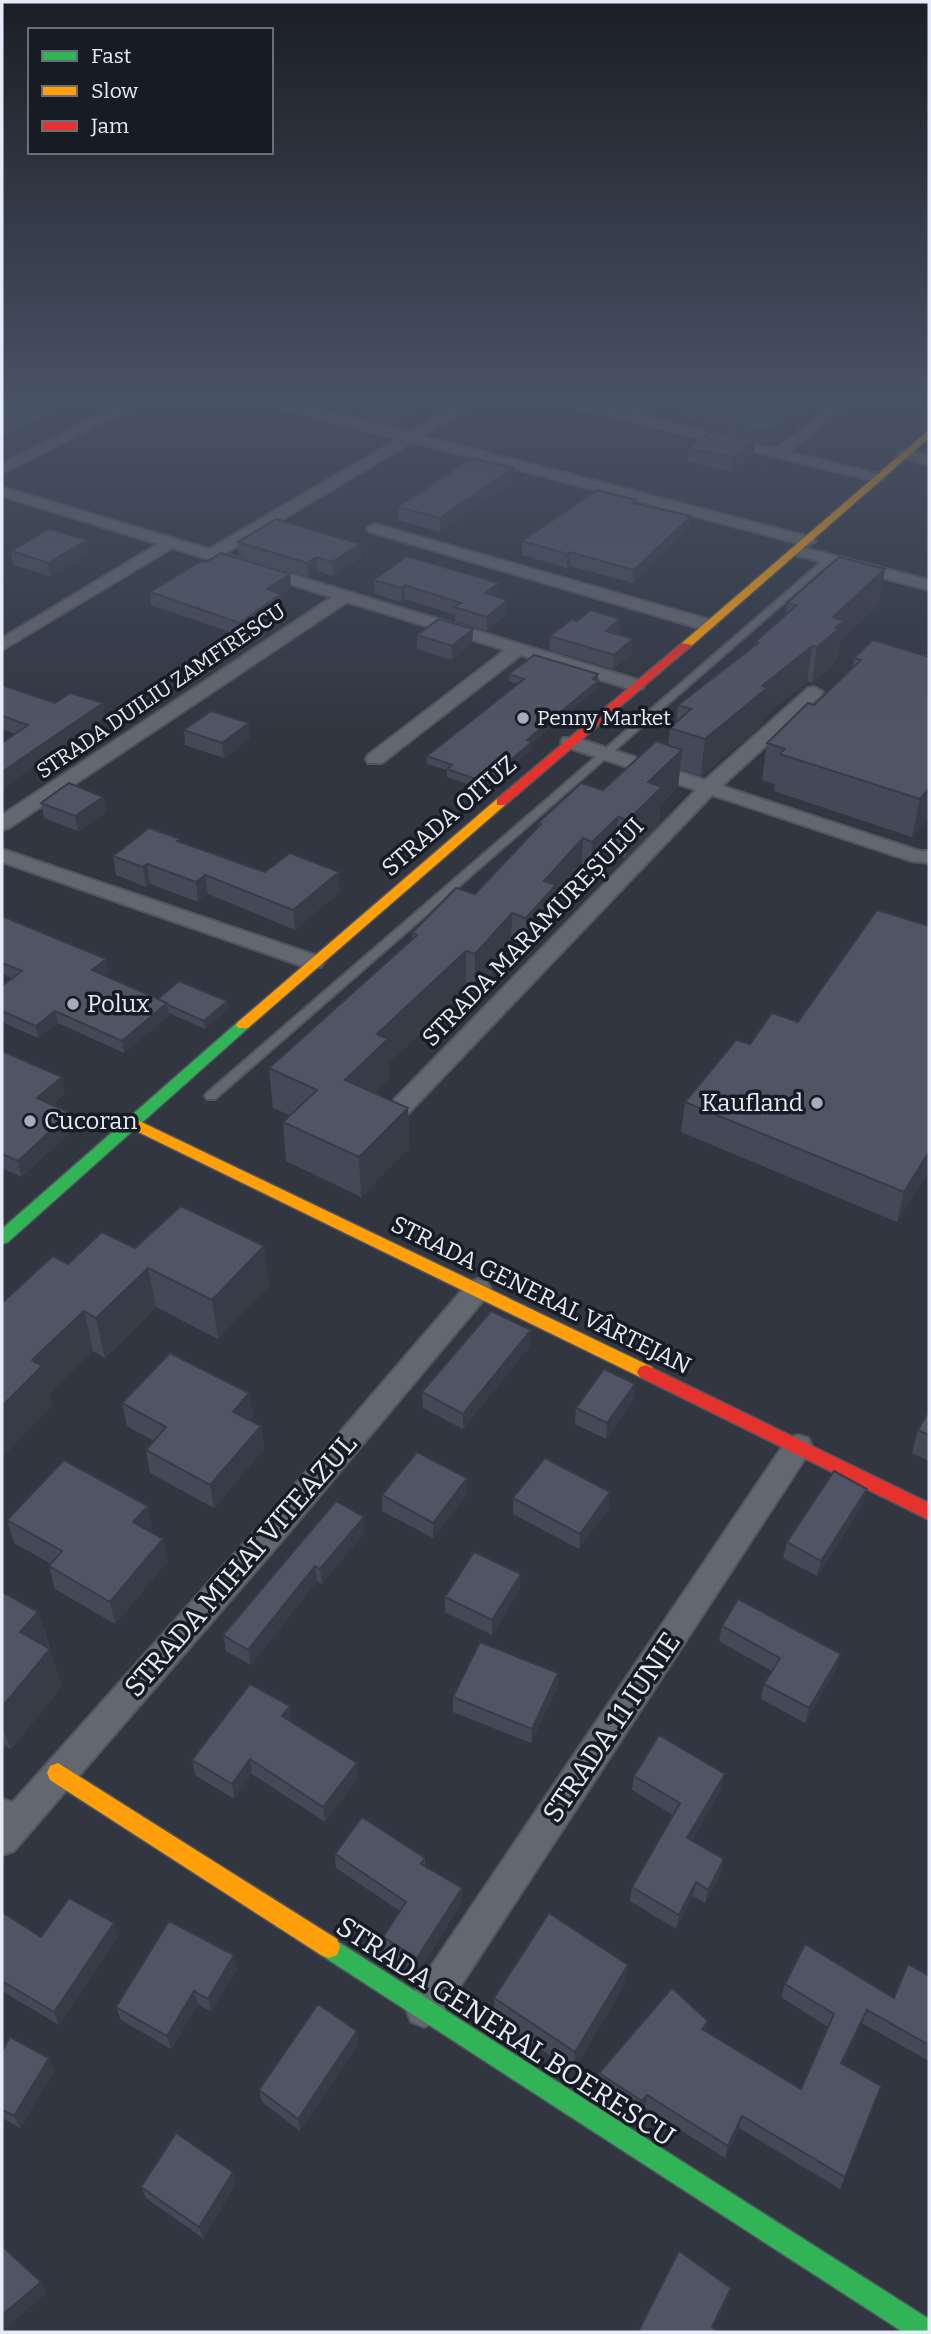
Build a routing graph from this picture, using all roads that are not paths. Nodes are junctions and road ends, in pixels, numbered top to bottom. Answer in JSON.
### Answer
{"nodes":[{"id":1,"x":57,"y":508,"type":"edge"},
{"id":2,"x":290,"y":508,"type":"edge"},
{"id":3,"x":665,"y":508,"type":"edge"},
{"id":4,"x":845,"y":508,"type":"edge"},
{"id":5,"x":376,"y":529,"type":"dead end"},
{"id":6,"x":170,"y":543,"type":"junction"},
{"id":7,"x":802,"y":546,"type":"junction"},
{"id":8,"x":210,"y":555,"type":"junction"},
{"id":9,"x":830,"y":559,"type":"junction"},
{"id":10,"x":929,"y":585,"type":"edge"},
{"id":11,"x":345,"y":596,"type":"junction"},
{"id":12,"x":708,"y":625,"type":"junction"},
{"id":13,"x":2,"y":645,"type":"edge"},
{"id":14,"x":518,"y":649,"type":"junction"},
{"id":15,"x":636,"y":685,"type":"junction"},
{"id":16,"x":814,"y":692,"type":"dead end"},
{"id":17,"x":570,"y":742,"type":"junction"},
{"id":18,"x":606,"y":754,"type":"junction"},
{"id":19,"x":375,"y":759,"type":"dead end"},
{"id":20,"x":709,"y":787,"type":"junction"},
{"id":21,"x":2,"y":824,"type":"edge"},
{"id":22,"x":2,"y":855,"type":"edge"},
{"id":23,"x":929,"y":857,"type":"edge"},
{"id":24,"x":313,"y":962,"type":"junction"},
{"id":25,"x":211,"y":1096,"type":"dead end"},
{"id":26,"x":395,"y":1113,"type":"edge"},
{"id":27,"x":131,"y":1122,"type":"junction"},
{"id":28,"x":2,"y":1238,"type":"edge"},
{"id":29,"x":478,"y":1289,"type":"junction"},
{"id":30,"x":797,"y":1446,"type":"junction"},
{"id":31,"x":929,"y":1512,"type":"edge"},
{"id":32,"x":58,"y":1773,"type":"junction"},
{"id":33,"x":13,"y":1811,"type":"edge"},
{"id":34,"x":2,"y":1839,"type":"edge"},
{"id":35,"x":424,"y":2008,"type":"junction"},
{"id":36,"x":926,"y":2332,"type":"edge"}],
"edges":[{"from":1,"to":6,"type":"street"},
{"from":2,"to":8,"type":"street"},
{"from":3,"to":7,"type":"street"},
{"from":4,"to":7,"type":"main road","name":"STRADA OITUZ"},
{"from":5,"to":12,"type":"street"},
{"from":6,"to":8,"type":"street"},
{"from":6,"to":13,"type":"street"},
{"from":7,"to":9,"type":"street"},
{"from":7,"to":12,"type":"main road","name":"STRADA OITUZ"},
{"from":8,"to":11,"type":"street"},
{"from":9,"to":10,"type":"street"},
{"from":9,"to":18,"type":"lane"},
{"from":11,"to":14,"type":"street"},
{"from":11,"to":21,"type":"street","name":"STRADA DUILIU ZAMFIRESCU"},
{"from":12,"to":15,"type":"main road","name":"STRADA OITUZ"},
{"from":14,"to":15,"type":"street"},
{"from":14,"to":19,"type":"street"},
{"from":15,"to":17,"type":"main road","name":"STRADA OITUZ"},
{"from":16,"to":20,"type":"street","name":"STRADA MARAMUREȘULUI"},
{"from":17,"to":18,"type":"street"},
{"from":17,"to":24,"type":"main road","name":"STRADA OITUZ"},
{"from":18,"to":20,"type":"street"},
{"from":18,"to":25,"type":"lane"},
{"from":20,"to":23,"type":"street"},
{"from":20,"to":26,"type":"street","name":"STRADA MARAMUREȘULUI"},
{"from":22,"to":24,"type":"street"},
{"from":24,"to":27,"type":"main road","name":"STRADA OITUZ"},
{"from":27,"to":28,"type":"main road","name":"STRADA OITUZ"},
{"from":27,"to":29,"type":"main road","name":"STRADA GENERAL VÂRTEJAN"},
{"from":29,"to":30,"type":"main road","name":"STRADA GENERAL VÂRTEJAN"},
{"from":29,"to":32,"type":"street","name":"STRADA MIHAI VITEAZUL"},
{"from":30,"to":31,"type":"main road","name":"STRADA GENERAL VÂRTEJAN"},
{"from":30,"to":35,"type":"street","name":"STRADA 11 IUNIE"},
{"from":32,"to":33,"type":"street","name":"STRADA MIHAI VITEAZUL"},
{"from":32,"to":35,"type":"main road","name":"STRADA GENERAL BOERESCU"},
{"from":33,"to":34,"type":"street","name":"STRADA MIHAI VITEAZUL"},
{"from":35,"to":36,"type":"main road","name":"STRADA GENERAL BOERESCU"}]}
